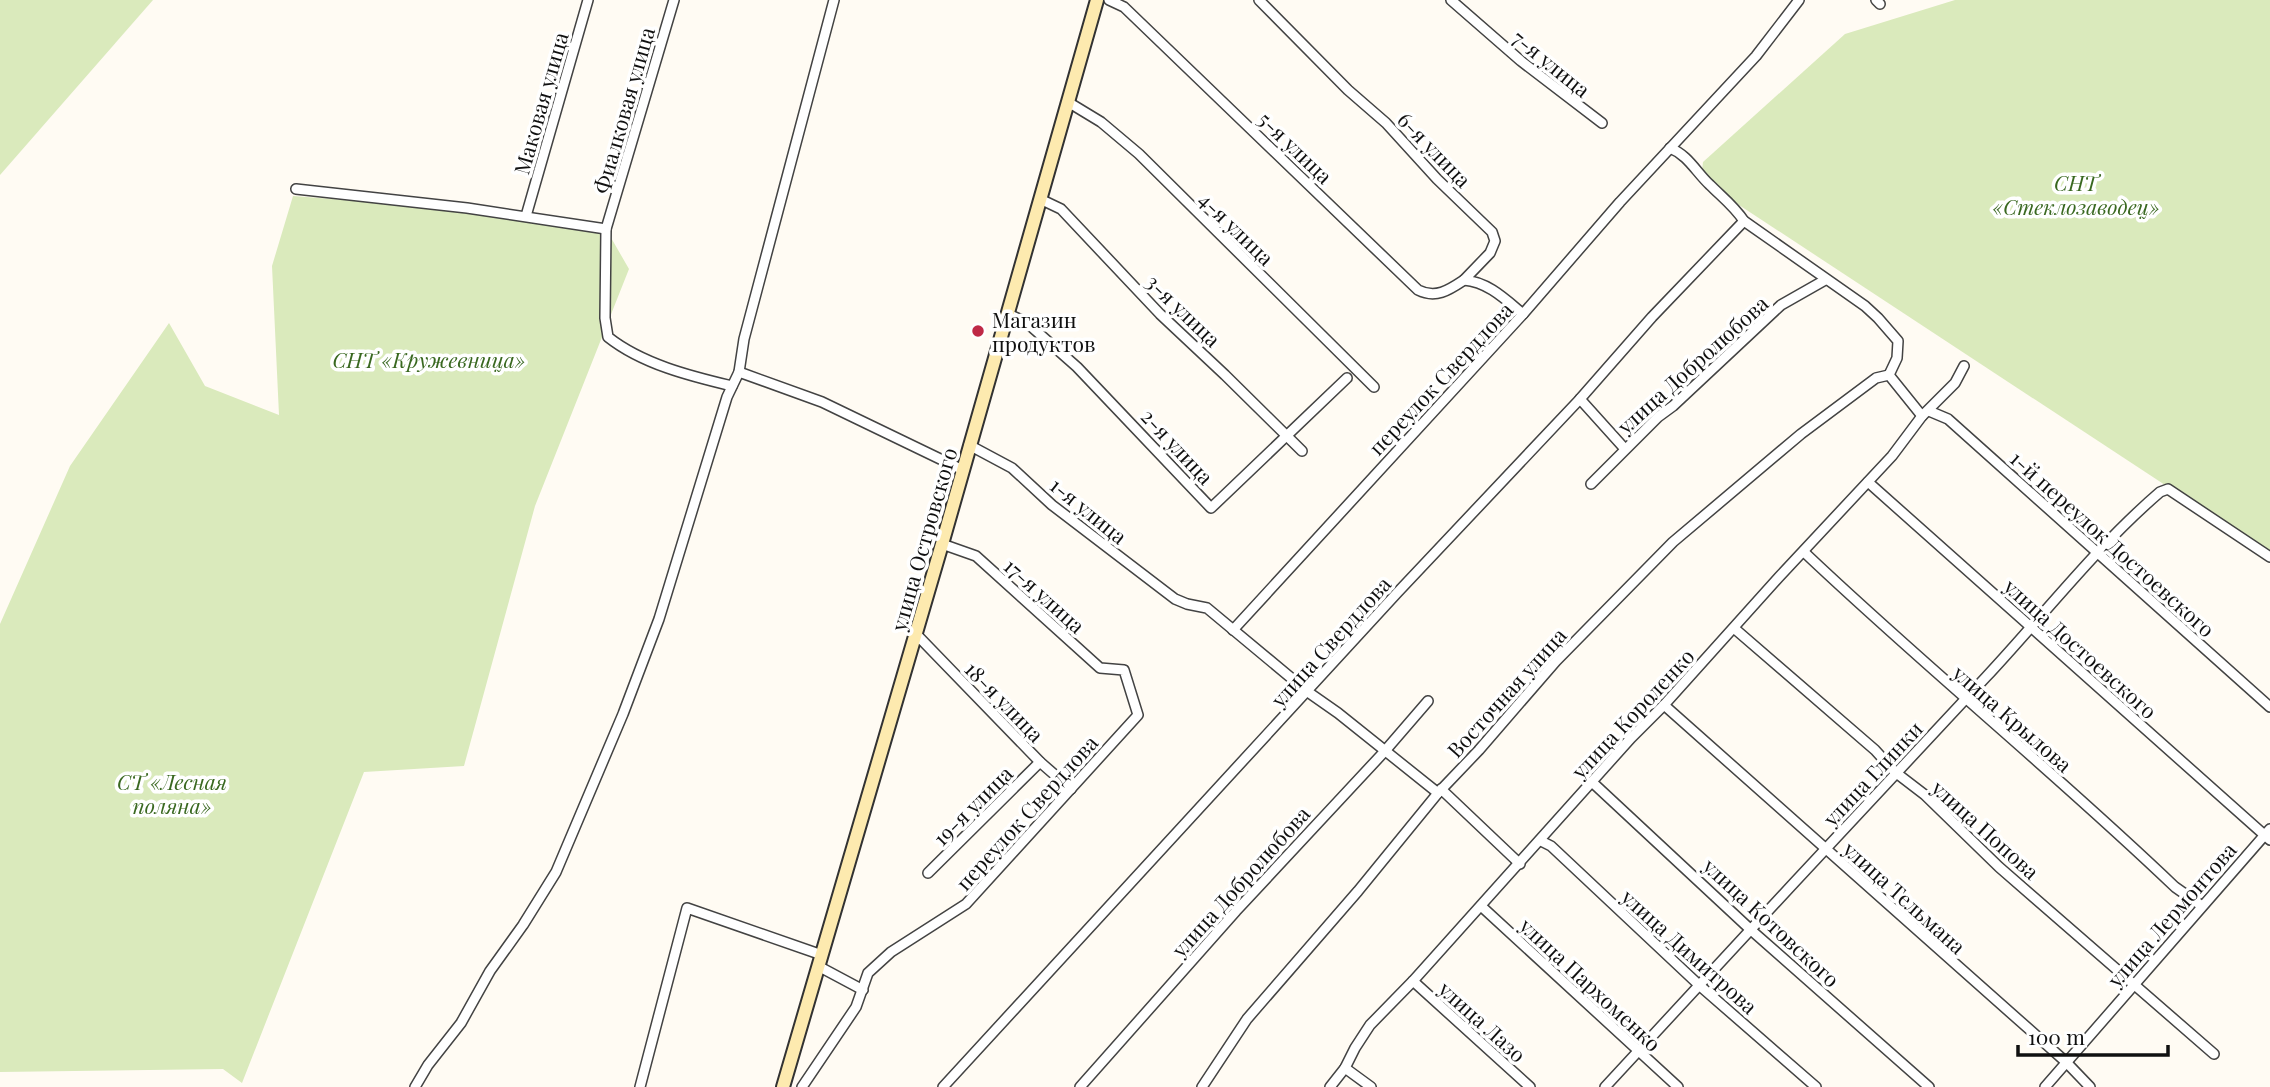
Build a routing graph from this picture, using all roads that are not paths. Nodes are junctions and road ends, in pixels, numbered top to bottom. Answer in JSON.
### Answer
{"nodes":[{"id":1,"x":588,"y":0,"type":"edge"},
{"id":2,"x":674,"y":0,"type":"edge"},
{"id":3,"x":834,"y":0,"type":"edge"},
{"id":4,"x":1097,"y":0,"type":"edge"},
{"id":5,"x":1109,"y":0,"type":"edge"},
{"id":6,"x":1259,"y":0,"type":"edge"},
{"id":7,"x":1451,"y":0,"type":"edge"},
{"id":8,"x":1799,"y":0,"type":"edge"},
{"id":9,"x":1068,"y":102,"type":"junction"},
{"id":10,"x":1602,"y":123,"type":"dead end"},
{"id":11,"x":1670,"y":148,"type":"junction"},
{"id":12,"x":296,"y":189,"type":"dead end"},
{"id":13,"x":1040,"y":199,"type":"junction"},
{"id":14,"x":526,"y":216,"type":"junction"},
{"id":15,"x":1744,"y":221,"type":"junction"},
{"id":16,"x":606,"y":229,"type":"junction"},
{"id":17,"x":1464,"y":280,"type":"junction"},
{"id":18,"x":1825,"y":280,"type":"junction"},
{"id":19,"x":1008,"y":314,"type":"junction"},
{"id":20,"x":1523,"y":314,"type":"junction"},
{"id":21,"x":1964,"y":366,"type":"dead end"},
{"id":22,"x":739,"y":372,"type":"junction"},
{"id":23,"x":1889,"y":375,"type":"junction"},
{"id":24,"x":1347,"y":378,"type":"dead end"},
{"id":25,"x":732,"y":386,"type":"junction"},
{"id":26,"x":1374,"y":387,"type":"dead end"},
{"id":27,"x":1580,"y":399,"type":"junction"},
{"id":28,"x":1926,"y":413,"type":"junction"},
{"id":29,"x":1287,"y":436,"type":"junction"},
{"id":30,"x":970,"y":444,"type":"junction"},
{"id":31,"x":1625,"y":449,"type":"junction"},
{"id":32,"x":1302,"y":451,"type":"dead end"},
{"id":33,"x":962,"y":470,"type":"junction"},
{"id":34,"x":1868,"y":482,"type":"junction"},
{"id":35,"x":1591,"y":484,"type":"dead end"},
{"id":36,"x":942,"y":544,"type":"junction"},
{"id":37,"x":1804,"y":552,"type":"junction"},
{"id":38,"x":2096,"y":552,"type":"junction"},
{"id":39,"x":2270,"y":557,"type":"edge"},
{"id":40,"x":1735,"y":629,"type":"junction"},
{"id":41,"x":2031,"y":629,"type":"junction"},
{"id":42,"x":1233,"y":630,"type":"junction"},
{"id":43,"x":916,"y":634,"type":"junction"},
{"id":44,"x":1124,"y":670,"type":"joint"},
{"id":45,"x":1308,"y":692,"type":"junction"},
{"id":46,"x":1965,"y":699,"type":"junction"},
{"id":47,"x":1428,"y":701,"type":"dead end"},
{"id":48,"x":1664,"y":705,"type":"junction"},
{"id":49,"x":2270,"y":707,"type":"edge"},
{"id":50,"x":1384,"y":752,"type":"junction"},
{"id":51,"x":1040,"y":762,"type":"junction"},
{"id":52,"x":1895,"y":772,"type":"junction"},
{"id":53,"x":1592,"y":782,"type":"junction"},
{"id":54,"x":1071,"y":789,"type":"junction"},
{"id":55,"x":1439,"y":791,"type":"junction"},
{"id":56,"x":2268,"y":835,"type":"edge"},
{"id":57,"x":1541,"y":841,"type":"junction"},
{"id":58,"x":1826,"y":849,"type":"junction"},
{"id":59,"x":1520,"y":864,"type":"junction"},
{"id":60,"x":929,"y":873,"type":"dead end"},
{"id":61,"x":1481,"y":906,"type":"junction"},
{"id":62,"x":2202,"y":906,"type":"junction"},
{"id":63,"x":1751,"y":930,"type":"junction"},
{"id":64,"x":820,"y":960,"type":"junction"},
{"id":65,"x":1413,"y":981,"type":"junction"},
{"id":66,"x":2134,"y":982,"type":"junction"},
{"id":67,"x":1699,"y":985,"type":"junction"},
{"id":68,"x":863,"y":990,"type":"junction"},
{"id":69,"x":1637,"y":1051,"type":"junction"},
{"id":70,"x":2214,"y":1054,"type":"dead end"},
{"id":71,"x":2066,"y":1062,"type":"junction"},
{"id":72,"x":1345,"y":1069,"type":"junction"},
{"id":73,"x":415,"y":1087,"type":"edge"},
{"id":74,"x":640,"y":1087,"type":"edge"},
{"id":75,"x":783,"y":1087,"type":"edge"},
{"id":76,"x":802,"y":1087,"type":"edge"},
{"id":77,"x":943,"y":1087,"type":"edge"},
{"id":78,"x":1080,"y":1087,"type":"edge"},
{"id":79,"x":1202,"y":1087,"type":"edge"},
{"id":80,"x":1330,"y":1087,"type":"edge"},
{"id":81,"x":1371,"y":1087,"type":"edge"},
{"id":82,"x":1530,"y":1087,"type":"edge"},
{"id":83,"x":1605,"y":1087,"type":"edge"},
{"id":84,"x":1678,"y":1087,"type":"edge"},
{"id":85,"x":1816,"y":1087,"type":"edge"},
{"id":86,"x":1929,"y":1087,"type":"edge"},
{"id":87,"x":2045,"y":1087,"type":"edge"},
{"id":88,"x":2090,"y":1087,"type":"edge"}],
"edges":[{"from":1,"to":14,"type":"street","name":"Маковая улица"},
{"from":2,"to":16,"type":"street","name":"Фиалковая улица"},
{"from":3,"to":22,"type":"street"},
{"from":4,"to":9,"type":"street","name":"улица Островского"},
{"from":5,"to":17,"type":"street","name":"5-я улица"},
{"from":6,"to":17,"type":"street","name":"6-я улица"},
{"from":7,"to":10,"type":"street","name":"7-я улица"},
{"from":8,"to":11,"type":"street","name":"переулок Свердлова"},
{"from":9,"to":13,"type":"street","name":"улица Островского"},
{"from":9,"to":26,"type":"street","name":"4-я улица"},
{"from":11,"to":15,"type":"street"},
{"from":11,"to":20,"type":"street","name":"переулок Свердлова"},
{"from":12,"to":14,"type":"street"},
{"from":13,"to":19,"type":"street","name":"улица Островского"},
{"from":13,"to":29,"type":"street","name":"3-я улица"},
{"from":14,"to":16,"type":"street"},
{"from":15,"to":18,"type":"street"},
{"from":15,"to":27,"type":"street","name":"улица Свердлова"},
{"from":16,"to":25,"type":"street","name":"Фиалковая улица"},
{"from":17,"to":20,"type":"street"},
{"from":18,"to":23,"type":"street"},
{"from":18,"to":31,"type":"street","name":"улица Добролюбова"},
{"from":19,"to":29,"type":"street","name":"2-я улица"},
{"from":19,"to":30,"type":"street","name":"улица Островского"},
{"from":20,"to":42,"type":"street","name":"переулок Свердлова"},
{"from":21,"to":28,"type":"street","name":"улица Короленко"},
{"from":22,"to":25,"type":"street"},
{"from":22,"to":33,"type":"street"},
{"from":23,"to":28,"type":"street","name":"1-й переулок Достоевского"},
{"from":23,"to":55,"type":"street","name":"Восточная улица"},
{"from":24,"to":29,"type":"street","name":"2-я улица"},
{"from":25,"to":73,"type":"street"},
{"from":27,"to":31,"type":"street"},
{"from":27,"to":45,"type":"street","name":"улица Свердлова"},
{"from":28,"to":34,"type":"street","name":"улица Короленко"},
{"from":28,"to":38,"type":"street","name":"1-й переулок Достоевского"},
{"from":29,"to":32,"type":"street","name":"3-я улица"},
{"from":30,"to":33,"type":"street","name":"улица Островского"},
{"from":30,"to":42,"type":"street","name":"1-я улица"},
{"from":31,"to":35,"type":"street","name":"улица Добролюбова"},
{"from":33,"to":36,"type":"street","name":"улица Островского"},
{"from":34,"to":37,"type":"street","name":"улица Короленко"},
{"from":34,"to":41,"type":"street","name":"улица Достоевского"},
{"from":36,"to":43,"type":"street","name":"улица Островского"},
{"from":36,"to":44,"type":"street","name":"17-я улица"},
{"from":37,"to":40,"type":"street","name":"улица Короленко"},
{"from":37,"to":46,"type":"street","name":"улица Крылова"},
{"from":38,"to":39,"type":"street","name":"улица Глинки"},
{"from":38,"to":41,"type":"street","name":"улица Глинки"},
{"from":38,"to":49,"type":"street","name":"1-й переулок Достоевского"},
{"from":40,"to":48,"type":"street","name":"улица Короленко"},
{"from":40,"to":52,"type":"street","name":"улица Попова"},
{"from":41,"to":46,"type":"street","name":"улица Глинки"},
{"from":41,"to":56,"type":"street","name":"улица Достоевского"},
{"from":42,"to":45,"type":"street","name":"1-я улица"},
{"from":43,"to":51,"type":"street","name":"18-я улица"},
{"from":43,"to":64,"type":"street","name":"улица Островского"},
{"from":44,"to":54,"type":"street","name":"переулок Свердлова"},
{"from":45,"to":50,"type":"street","name":"1-я улица"},
{"from":45,"to":77,"type":"street","name":"улица Свердлова"},
{"from":46,"to":52,"type":"street","name":"улица Глинки"},
{"from":46,"to":62,"type":"street","name":"улица Крылова"},
{"from":47,"to":50,"type":"street","name":"улица Добролюбова"},
{"from":48,"to":53,"type":"street","name":"улица Короленко"},
{"from":48,"to":58,"type":"street","name":"улица Тельмана"},
{"from":50,"to":55,"type":"street","name":"1-я улица"},
{"from":50,"to":78,"type":"street","name":"улица Добролюбова"},
{"from":51,"to":54,"type":"street","name":"18-я улица"},
{"from":51,"to":60,"type":"street","name":"19-я улица"},
{"from":52,"to":58,"type":"street","name":"улица Глинки"},
{"from":52,"to":66,"type":"street","name":"улица Попова"},
{"from":53,"to":57,"type":"street","name":"улица Короленко"},
{"from":53,"to":63,"type":"street","name":"улица Котовского"},
{"from":54,"to":68,"type":"street","name":"переулок Свердлова"},
{"from":55,"to":59,"type":"street","name":"1-я улица"},
{"from":55,"to":79,"type":"street","name":"Восточная улица"},
{"from":56,"to":62,"type":"street","name":"улица Лермонтова"},
{"from":57,"to":59,"type":"street","name":"улица Короленко"},
{"from":57,"to":67,"type":"street","name":"улица Димитрова"},
{"from":58,"to":63,"type":"street","name":"улица Глинки"},
{"from":58,"to":71,"type":"street","name":"улица Тельмана"},
{"from":59,"to":61,"type":"street","name":"улица Короленко"},
{"from":61,"to":65,"type":"street","name":"улица Короленко"},
{"from":61,"to":69,"type":"street","name":"улица Пархоменко"},
{"from":62,"to":66,"type":"street","name":"улица Лермонтова"},
{"from":63,"to":67,"type":"street","name":"улица Глинки"},
{"from":63,"to":86,"type":"street","name":"улица Котовского"},
{"from":64,"to":68,"type":"street"},
{"from":64,"to":74,"type":"street"},
{"from":64,"to":75,"type":"street","name":"улица Островского"},
{"from":65,"to":72,"type":"street","name":"улица Короленко"},
{"from":65,"to":82,"type":"street","name":"улица Лазо"},
{"from":66,"to":70,"type":"street","name":"улица Попова"},
{"from":66,"to":71,"type":"street","name":"улица Лермонтова"},
{"from":67,"to":69,"type":"street","name":"улица Глинки"},
{"from":67,"to":85,"type":"street","name":"улица Димитрова"},
{"from":68,"to":76,"type":"street","name":"переулок Свердлова"},
{"from":69,"to":83,"type":"street","name":"улица Глинки"},
{"from":69,"to":84,"type":"street","name":"улица Пархоменко"},
{"from":71,"to":87,"type":"street","name":"улица Лермонтова"},
{"from":71,"to":88,"type":"street","name":"улица Тельмана"},
{"from":72,"to":80,"type":"street","name":"улица Короленко"},
{"from":72,"to":81,"type":"street"}]}
